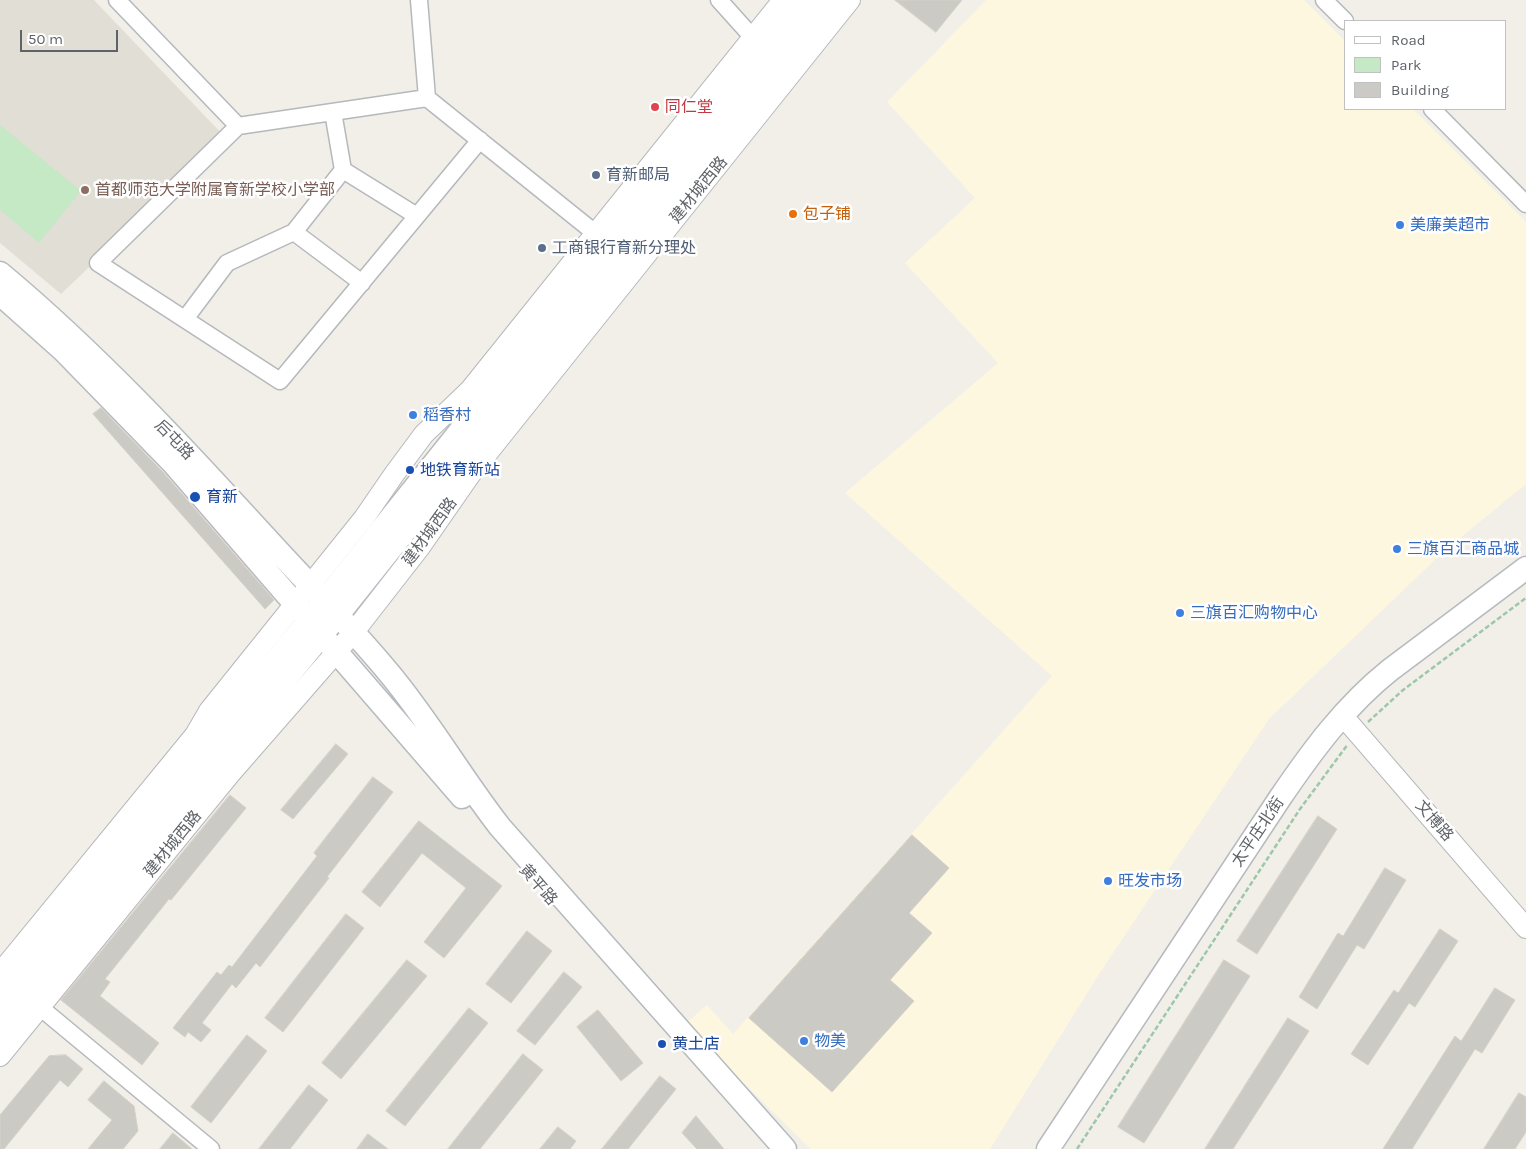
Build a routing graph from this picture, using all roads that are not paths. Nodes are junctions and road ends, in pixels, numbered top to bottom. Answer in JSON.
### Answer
{"nodes":[{"id":1,"x":118,"y":0,"type":"edge"},
{"id":2,"x":419,"y":0,"type":"edge"},
{"id":3,"x":719,"y":0,"type":"edge"},
{"id":4,"x":783,"y":0,"type":"edge"},
{"id":5,"x":805,"y":0,"type":"edge"},
{"id":6,"x":829,"y":0,"type":"edge"},
{"id":7,"x":850,"y":0,"type":"edge"},
{"id":8,"x":1324,"y":0,"type":"edge"},
{"id":9,"x":1344,"y":20,"type":"edge"},
{"id":10,"x":767,"y":48,"type":"junction"},
{"id":11,"x":427,"y":98,"type":"junction"},
{"id":12,"x":1433,"y":110,"type":"edge"},
{"id":13,"x":333,"y":112,"type":"junction"},
{"id":14,"x":238,"y":126,"type":"junction"},
{"id":15,"x":480,"y":140,"type":"junction"},
{"id":16,"x":344,"y":170,"type":"junction"},
{"id":17,"x":1526,"y":204,"type":"edge"},
{"id":18,"x":417,"y":216,"type":"junction"},
{"id":19,"x":294,"y":232,"type":"junction"},
{"id":20,"x":602,"y":239,"type":"junction"},
{"id":21,"x":0,"y":273,"type":"edge"},
{"id":22,"x":362,"y":283,"type":"junction"},
{"id":23,"x":0,"y":294,"type":"edge"},
{"id":24,"x":185,"y":319,"type":"junction"},
{"id":25,"x":1526,"y":568,"type":"edge"},
{"id":26,"x":1526,"y":586,"type":"edge"},
{"id":27,"x":324,"y":601,"type":"junction"},
{"id":28,"x":309,"y":620,"type":"junction"},
{"id":29,"x":353,"y":633,"type":"junction"},
{"id":30,"x":336,"y":652,"type":"junction"},
{"id":31,"x":1347,"y":720,"type":"junction"},
{"id":32,"x":1526,"y":928,"type":"edge"},
{"id":33,"x":1,"y":970,"type":"edge"},
{"id":34,"x":0,"y":1000,"type":"edge"},
{"id":35,"x":33,"y":1002,"type":"junction"},
{"id":36,"x":0,"y":1029,"type":"edge"},
{"id":37,"x":0,"y":1056,"type":"edge"},
{"id":38,"x":212,"y":1149,"type":"edge"},
{"id":39,"x":767,"y":1149,"type":"edge"},
{"id":40,"x":785,"y":1149,"type":"edge"},
{"id":41,"x":1048,"y":1149,"type":"edge"},
{"id":42,"x":1065,"y":1149,"type":"edge"}],
"edges":[{"from":1,"to":14,"type":"street"},
{"from":2,"to":11,"type":"street"},
{"from":3,"to":10,"type":"street"},
{"from":4,"to":10,"type":"street","name":"建材城西路"},
{"from":5,"to":10,"type":"main road","name":"建材城西路"},
{"from":6,"to":10,"type":"main road","name":"建材城西路"},
{"from":7,"to":29,"type":"street","name":"建材城西路"},
{"from":8,"to":9,"type":"street"},
{"from":10,"to":20,"type":"main road","name":"建材城西路"},
{"from":10,"to":27,"type":"main road","name":"建材城西路"},
{"from":11,"to":13,"type":"street"},
{"from":11,"to":15,"type":"street"},
{"from":12,"to":17,"type":"street"},
{"from":13,"to":14,"type":"street"},
{"from":13,"to":16,"type":"street"},
{"from":14,"to":24,"type":"street"},
{"from":15,"to":18,"type":"street"},
{"from":15,"to":20,"type":"street"},
{"from":16,"to":18,"type":"street"},
{"from":16,"to":19,"type":"street"},
{"from":18,"to":22,"type":"street"},
{"from":19,"to":22,"type":"street"},
{"from":19,"to":24,"type":"street"},
{"from":20,"to":27,"type":"main road","name":"建材城西路"},
{"from":21,"to":27,"type":"main road","name":"后屯路"},
{"from":22,"to":24,"type":"street"},
{"from":23,"to":28,"type":"main road","name":"后屯路"},
{"from":25,"to":31,"type":"main road","name":"太平庄北街"},
{"from":26,"to":31,"type":"main road","name":"太平庄北街"},
{"from":27,"to":28,"type":"main road","name":"建材城西路"},
{"from":27,"to":29,"type":"main road","name":"黄平路"},
{"from":28,"to":30,"type":"main road","name":"黄平路"},
{"from":28,"to":33,"type":"street","name":"建材城西路"},
{"from":28,"to":34,"type":"main road","name":"建材城西路"},
{"from":28,"to":35,"type":"main road","name":"建材城西路"},
{"from":29,"to":30,"type":"street","name":"建材城西路"},
{"from":29,"to":40,"type":"main road","name":"黄平路"},
{"from":30,"to":35,"type":"street","name":"建材城西路"},
{"from":30,"to":39,"type":"main road","name":"黄平路"},
{"from":31,"to":32,"type":"street","name":"文博路"},
{"from":31,"to":41,"type":"main road","name":"太平庄北街"},
{"from":31,"to":42,"type":"main road","name":"太平庄北街"},
{"from":35,"to":36,"type":"main road","name":"建材城西路"},
{"from":35,"to":37,"type":"street","name":"建材城西路"},
{"from":35,"to":38,"type":"street"}]}
